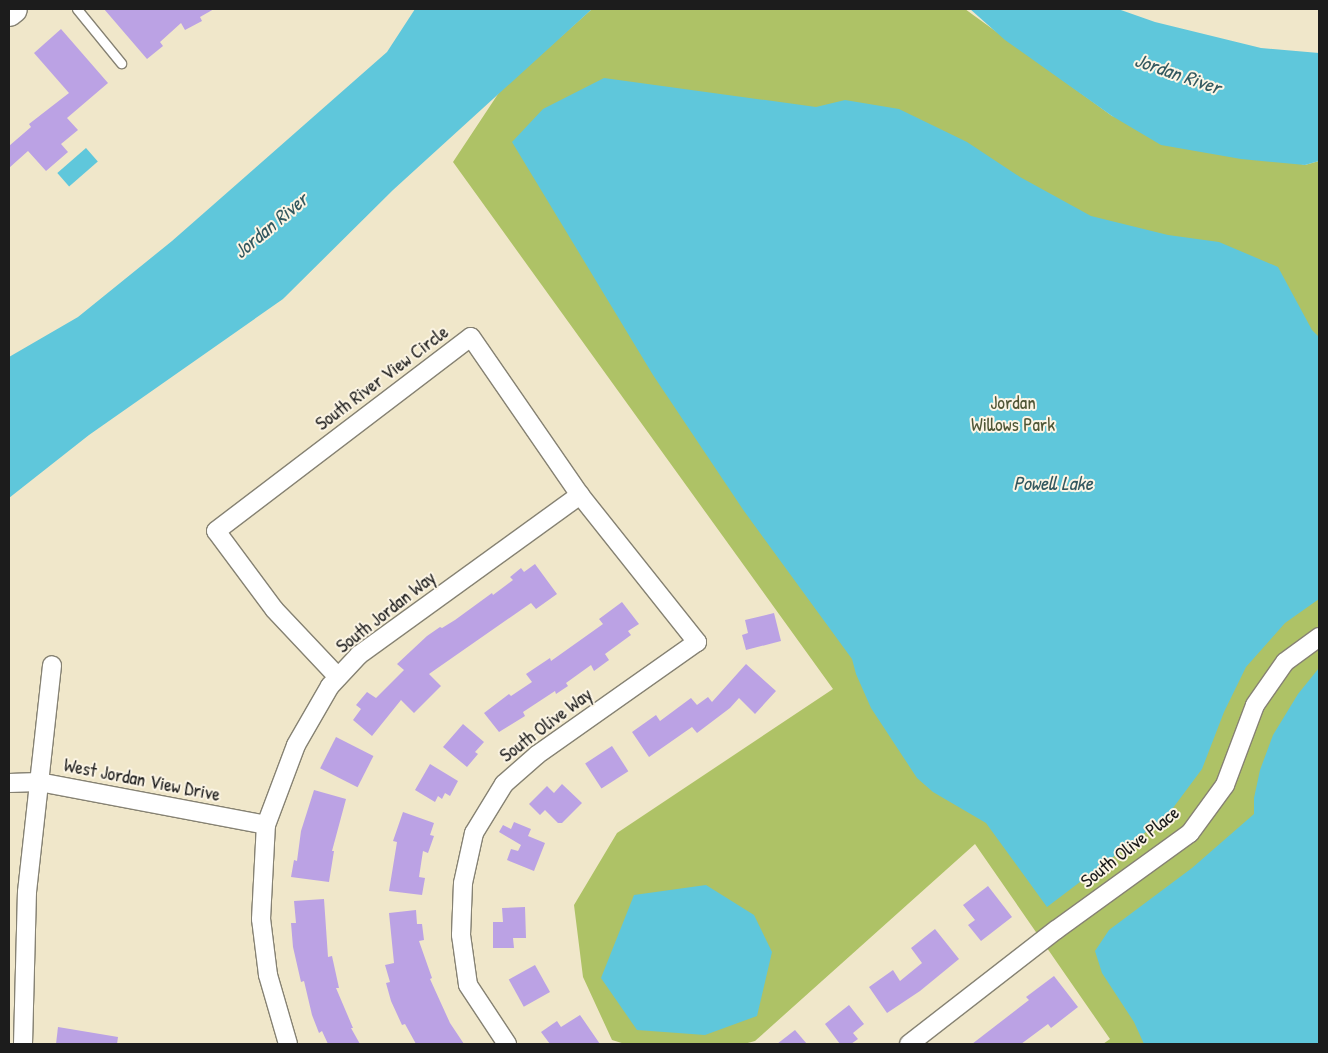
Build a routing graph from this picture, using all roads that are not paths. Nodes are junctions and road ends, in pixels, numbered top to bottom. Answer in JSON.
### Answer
{"nodes":[{"id":1,"x":14,"y":9,"type":"edge"},
{"id":2,"x":77,"y":9,"type":"edge"},
{"id":3,"x":9,"y":13,"type":"edge"},
{"id":4,"x":121,"y":63,"type":"dead end"},
{"id":5,"x":580,"y":495,"type":"junction"},
{"id":6,"x":1319,"y":636,"type":"edge"},
{"id":7,"x":697,"y":642,"type":"joint"},
{"id":8,"x":52,"y":665,"type":"dead end"},
{"id":9,"x":338,"y":677,"type":"junction"},
{"id":10,"x":39,"y":782,"type":"junction"},
{"id":11,"x":9,"y":783,"type":"edge"},
{"id":12,"x":266,"y":825,"type":"junction"},
{"id":13,"x":23,"y":1044,"type":"edge"},
{"id":14,"x":288,"y":1044,"type":"edge"},
{"id":15,"x":507,"y":1044,"type":"edge"},
{"id":16,"x":909,"y":1044,"type":"edge"}],
"edges":[{"from":1,"to":3,"type":"street"},
{"from":2,"to":4,"type":"lane"},
{"from":5,"to":7,"type":"street","name":"South River View Circle"},
{"from":5,"to":9,"type":"street","name":"South Jordan Way"},
{"from":5,"to":9,"type":"street","name":"South River View Circle"},
{"from":6,"to":16,"type":"street","name":"South Olive Place"},
{"from":7,"to":15,"type":"street","name":"South Olive Way"},
{"from":8,"to":10,"type":"street"},
{"from":9,"to":12,"type":"street","name":"South Jordan Way"},
{"from":10,"to":11,"type":"street","name":"West Jordan View Drive"},
{"from":10,"to":12,"type":"street","name":"West Jordan View Drive"},
{"from":10,"to":13,"type":"street"},
{"from":12,"to":14,"type":"street","name":"South Jordan Way"}]}
